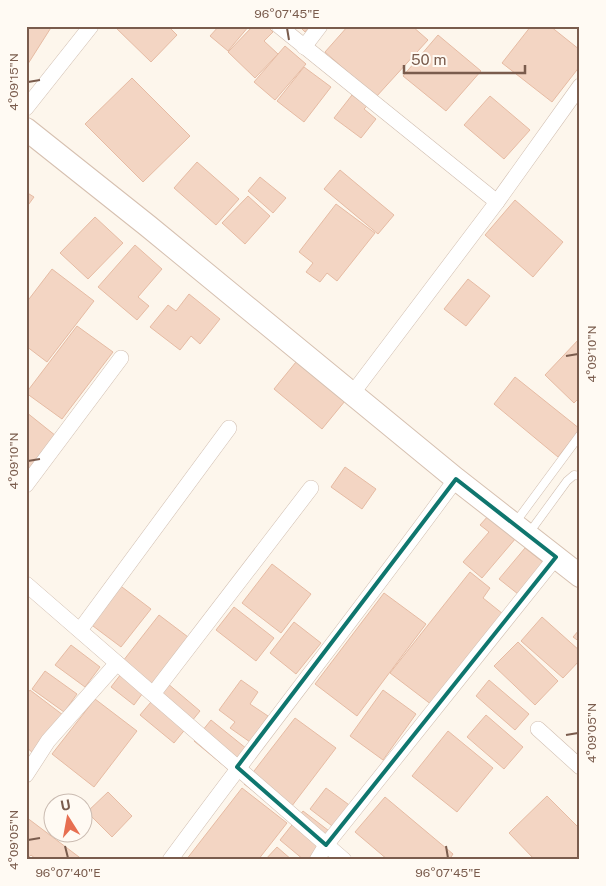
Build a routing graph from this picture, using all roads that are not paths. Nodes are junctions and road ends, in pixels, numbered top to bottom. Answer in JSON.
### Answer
{"nodes":[{"id":1,"x":91,"y":26,"type":"edge"},
{"id":2,"x":279,"y":26,"type":"edge"},
{"id":3,"x":320,"y":26,"type":"edge"},
{"id":4,"x":304,"y":47,"type":"junction"},
{"id":5,"x":580,"y":86,"type":"edge"},
{"id":6,"x":26,"y":108,"type":"edge"},
{"id":7,"x":26,"y":129,"type":"edge"},
{"id":8,"x":498,"y":202,"type":"junction"},
{"id":9,"x":121,"y":358,"type":"dead end"},
{"id":10,"x":352,"y":394,"type":"junction"},
{"id":11,"x":229,"y":428,"type":"dead end"},
{"id":12,"x":580,"y":435,"type":"edge"},
{"id":13,"x":580,"y":476,"type":"edge"},
{"id":14,"x":456,"y":479,"type":"junction"},
{"id":15,"x":26,"y":485,"type":"edge"},
{"id":16,"x":311,"y":488,"type":"dead end"},
{"id":17,"x":520,"y":530,"type":"junction"},
{"id":18,"x":556,"y":557,"type":"junction"},
{"id":19,"x":580,"y":576,"type":"edge"},
{"id":20,"x":26,"y":584,"type":"edge"},
{"id":21,"x":80,"y":630,"type":"junction"},
{"id":22,"x":117,"y":663,"type":"junction"},
{"id":23,"x":153,"y":694,"type":"junction"},
{"id":24,"x":538,"y":729,"type":"dead end"},
{"id":25,"x":580,"y":767,"type":"edge"},
{"id":26,"x":237,"y":768,"type":"junction"},
{"id":27,"x":26,"y":775,"type":"edge"},
{"id":28,"x":326,"y":845,"type":"junction"},
{"id":29,"x":170,"y":860,"type":"edge"},
{"id":30,"x":317,"y":860,"type":"edge"},
{"id":31,"x":344,"y":860,"type":"edge"}],
"edges":[{"from":1,"to":6,"type":"street"},
{"from":2,"to":4,"type":"street"},
{"from":3,"to":4,"type":"street"},
{"from":4,"to":8,"type":"street"},
{"from":5,"to":8,"type":"street"},
{"from":7,"to":10,"type":"street"},
{"from":8,"to":10,"type":"street"},
{"from":9,"to":15,"type":"street"},
{"from":10,"to":14,"type":"street"},
{"from":11,"to":21,"type":"street"},
{"from":12,"to":17,"type":"lane"},
{"from":13,"to":17,"type":"lane"},
{"from":14,"to":17,"type":"street"},
{"from":14,"to":26,"type":"street"},
{"from":16,"to":23,"type":"street"},
{"from":17,"to":18,"type":"street"},
{"from":18,"to":19,"type":"street"},
{"from":18,"to":28,"type":"street"},
{"from":20,"to":21,"type":"street"},
{"from":21,"to":22,"type":"street"},
{"from":22,"to":23,"type":"street"},
{"from":22,"to":27,"type":"street"},
{"from":23,"to":26,"type":"street"},
{"from":24,"to":25,"type":"street"},
{"from":26,"to":28,"type":"street"},
{"from":26,"to":29,"type":"street"},
{"from":28,"to":30,"type":"street"},
{"from":28,"to":31,"type":"street"}]}
